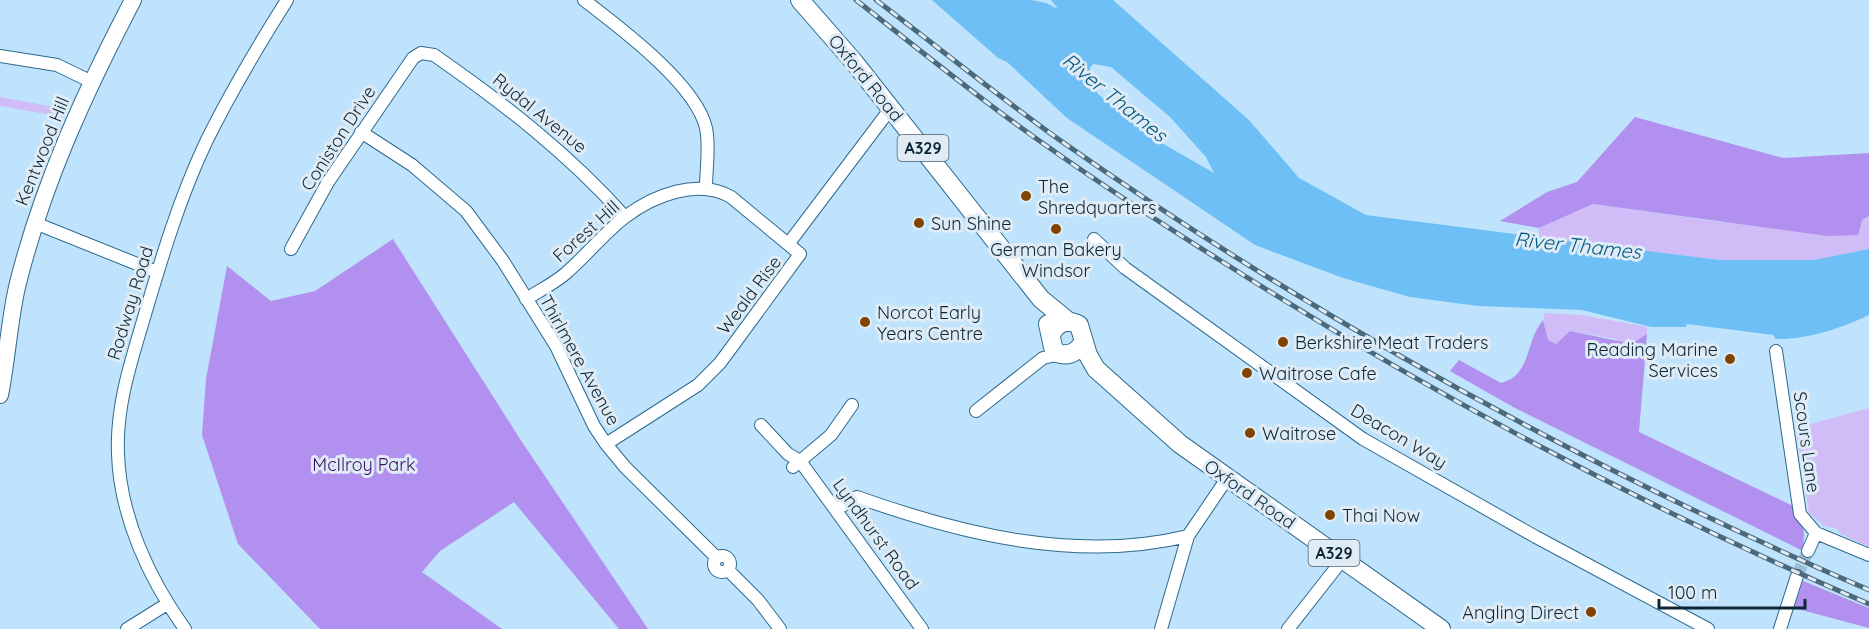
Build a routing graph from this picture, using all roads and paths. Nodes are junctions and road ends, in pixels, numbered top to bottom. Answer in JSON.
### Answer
{"nodes":[{"id":1,"x":133,"y":0,"type":"edge"},
{"id":2,"x":287,"y":0,"type":"edge"},
{"id":3,"x":584,"y":0,"type":"edge"},
{"id":4,"x":800,"y":0,"type":"edge"},
{"id":5,"x":421,"y":53,"type":"joint"},
{"id":6,"x":0,"y":56,"type":"edge"},
{"id":7,"x":92,"y":82,"type":"junction"},
{"id":8,"x":891,"y":108,"type":"junction"},
{"id":9,"x":361,"y":132,"type":"junction"},
{"id":10,"x":706,"y":188,"type":"junction"},
{"id":11,"x":625,"y":217,"type":"junction"},
{"id":12,"x":35,"y":223,"type":"junction"},
{"id":13,"x":1094,"y":239,"type":"dead end"},
{"id":14,"x":789,"y":243,"type":"junction"},
{"id":15,"x":291,"y":249,"type":"dead end"},
{"id":16,"x":158,"y":272,"type":"junction"},
{"id":17,"x":526,"y":299,"type":"junction"},
{"id":18,"x":1041,"y":299,"type":"junction"},
{"id":19,"x":1069,"y":322,"type":"junction"},
{"id":20,"x":1084,"y":342,"type":"junction"},
{"id":21,"x":1055,"y":349,"type":"junction"},
{"id":22,"x":1776,"y":351,"type":"dead end"},
{"id":23,"x":1096,"y":369,"type":"junction"},
{"id":24,"x":0,"y":395,"type":"edge"},
{"id":25,"x":852,"y":405,"type":"dead end"},
{"id":26,"x":976,"y":411,"type":"dead end"},
{"id":27,"x":761,"y":425,"type":"dead end"},
{"id":28,"x":606,"y":444,"type":"junction"},
{"id":29,"x":797,"y":464,"type":"junction"},
{"id":30,"x":1228,"y":477,"type":"junction"},
{"id":31,"x":837,"y":509,"type":"junction"},
{"id":32,"x":1816,"y":532,"type":"junction"},
{"id":33,"x":1188,"y":536,"type":"junction"},
{"id":34,"x":1808,"y":551,"type":"tunnel mouth"},
{"id":35,"x":1869,"y":555,"type":"edge"},
{"id":36,"x":1342,"y":559,"type":"junction"},
{"id":37,"x":1797,"y":576,"type":"tunnel mouth"},
{"id":38,"x":167,"y":604,"type":"junction"},
{"id":39,"x":127,"y":629,"type":"edge"},
{"id":40,"x":185,"y":629,"type":"edge"},
{"id":41,"x":780,"y":629,"type":"edge"},
{"id":42,"x":922,"y":629,"type":"edge"},
{"id":43,"x":1161,"y":629,"type":"edge"},
{"id":44,"x":1288,"y":629,"type":"edge"},
{"id":45,"x":1441,"y":629,"type":"edge"},
{"id":46,"x":1708,"y":629,"type":"edge"},
{"id":47,"x":1780,"y":629,"type":"edge"}],
"edges":[{"from":1,"to":7,"type":"street","name":"Kentwood Hill"},
{"from":2,"to":16,"type":"street","name":"Rodway Road"},
{"from":3,"to":10,"type":"street"},
{"from":4,"to":8,"type":"main road","name":"Oxford Road","number":"A329"},
{"from":5,"to":9,"type":"street","name":"Coniston Drive"},
{"from":5,"to":11,"type":"street","name":"Rydal Avenue"},
{"from":6,"to":7,"type":"street"},
{"from":7,"to":12,"type":"street","name":"Kentwood Hill"},
{"from":8,"to":14,"type":"street","name":"Weald Rise"},
{"from":8,"to":18,"type":"main road","name":"Oxford Road","number":"A329"},
{"from":9,"to":15,"type":"street","name":"Coniston Drive"},
{"from":9,"to":17,"type":"street","name":"Thirlmere Avenue"},
{"from":10,"to":11,"type":"street","name":"Forest Hill"},
{"from":10,"to":14,"type":"street"},
{"from":11,"to":17,"type":"street","name":"Forest Hill"},
{"from":12,"to":16,"type":"street"},
{"from":12,"to":24,"type":"street","name":"Kentwood Hill"},
{"from":13,"to":46,"type":"street","name":"Deacon Way"},
{"from":14,"to":28,"type":"street","name":"Weald Rise"},
{"from":16,"to":38,"type":"street","name":"Rodway Road"},
{"from":17,"to":28,"type":"street","name":"Thirlmere Avenue"},
{"from":18,"to":19,"type":"main road","name":"Oxford Road","number":"A329"},
{"from":18,"to":21,"type":"main road","name":"Oxford Road","number":"A329"},
{"from":19,"to":20,"type":"main road"},
{"from":19,"to":21,"type":"main road"},
{"from":20,"to":21,"type":"main road"},
{"from":20,"to":23,"type":"main road","name":"Oxford Road","number":"A329"},
{"from":21,"to":23,"type":"main road","name":"Oxford Road","number":"A329"},
{"from":21,"to":26,"type":"street"},
{"from":22,"to":32,"type":"street","name":"Scours Lane"},
{"from":23,"to":30,"type":"main road","name":"Oxford Road","number":"A329"},
{"from":25,"to":29,"type":"street"},
{"from":27,"to":29,"type":"street","name":"Lyndhurst Road"},
{"from":28,"to":41,"type":"street","name":"Thirlmere Avenue"},
{"from":29,"to":31,"type":"street","name":"Lyndhurst Road"},
{"from":30,"to":33,"type":"street"},
{"from":30,"to":36,"type":"main road","name":"Oxford Road","number":"A329"},
{"from":31,"to":33,"type":"street"},
{"from":31,"to":42,"type":"street","name":"Lyndhurst Road"},
{"from":32,"to":34,"type":"street"},
{"from":32,"to":35,"type":"street"},
{"from":33,"to":43,"type":"street"},
{"from":36,"to":44,"type":"street"},
{"from":36,"to":45,"type":"main road","name":"Oxford Road","number":"A329"},
{"from":37,"to":47,"type":"street"},
{"from":38,"to":39,"type":"street"},
{"from":38,"to":40,"type":"street","name":"Rodway Road"}]}
